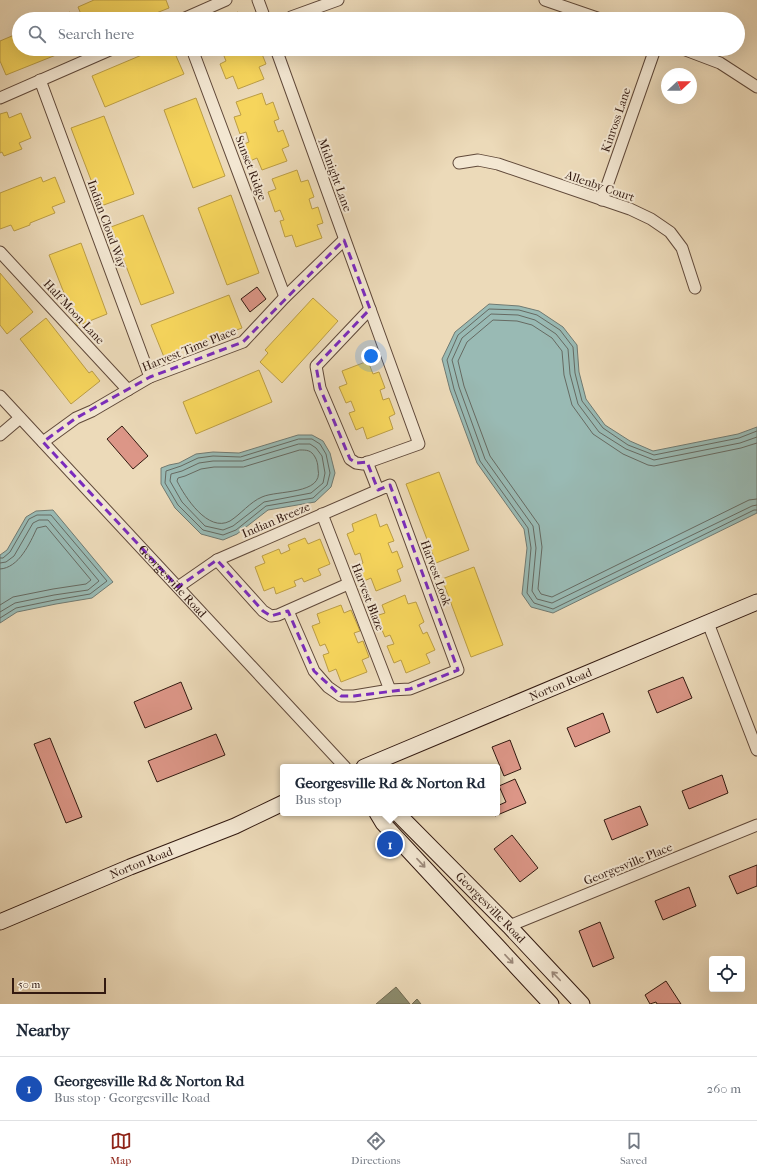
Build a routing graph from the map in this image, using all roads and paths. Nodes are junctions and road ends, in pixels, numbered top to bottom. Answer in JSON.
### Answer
{"nodes":[{"id":1,"x":226,"y":0,"type":"edge"},
{"id":2,"x":258,"y":0,"type":"edge"},
{"id":3,"x":338,"y":0,"type":"edge"},
{"id":4,"x":544,"y":0,"type":"edge"},
{"id":5,"x":199,"y":12,"type":"edge"},
{"id":6,"x":262,"y":12,"type":"edge"},
{"id":7,"x":304,"y":12,"type":"edge"},
{"id":8,"x":579,"y":12,"type":"edge"},
{"id":9,"x":96,"y":56,"type":"edge"},
{"id":10,"x":195,"y":56,"type":"edge"},
{"id":11,"x":278,"y":56,"type":"edge"},
{"id":12,"x":653,"y":56,"type":"edge"},
{"id":13,"x":702,"y":56,"type":"edge"},
{"id":14,"x":40,"y":80,"type":"junction"},
{"id":15,"x":757,"y":87,"type":"edge"},
{"id":16,"x":0,"y":98,"type":"edge"},
{"id":17,"x":459,"y":163,"type":"dead end"},
{"id":18,"x":602,"y":200,"type":"junction"},
{"id":19,"x":344,"y":240,"type":"junction"},
{"id":20,"x":0,"y":252,"type":"edge"},
{"id":21,"x":695,"y":288,"type":"dead end"},
{"id":22,"x":285,"y":296,"type":"junction"},
{"id":23,"x":370,"y":309,"type":"junction"},
{"id":24,"x":150,"y":377,"type":"junction"},
{"id":25,"x":128,"y":390,"type":"junction"},
{"id":26,"x":0,"y":396,"type":"edge"},
{"id":27,"x":20,"y":418,"type":"junction"},
{"id":28,"x":0,"y":435,"type":"edge"},
{"id":29,"x":43,"y":442,"type":"junction"},
{"id":30,"x":367,"y":462,"type":"junction"},
{"id":31,"x":390,"y":485,"type":"joint"},
{"id":32,"x":378,"y":490,"type":"junction"},
{"id":33,"x":322,"y":514,"type":"junction"},
{"id":34,"x":217,"y":560,"type":"junction"},
{"id":35,"x":348,"y":584,"type":"junction"},
{"id":36,"x":178,"y":587,"type":"junction"},
{"id":37,"x":757,"y":602,"type":"edge"},
{"id":38,"x":288,"y":610,"type":"junction"},
{"id":39,"x":708,"y":623,"type":"junction"},
{"id":40,"x":390,"y":690,"type":"junction"},
{"id":41,"x":757,"y":750,"type":"edge"},
{"id":42,"x":342,"y":764,"type":"edge"},
{"id":43,"x":371,"y":764,"type":"edge"},
{"id":44,"x":280,"y":805,"type":"edge"},
{"id":45,"x":379,"y":816,"type":"edge"},
{"id":46,"x":400,"y":816,"type":"edge"},
{"id":47,"x":757,"y":825,"type":"edge"},
{"id":48,"x":0,"y":922,"type":"edge"},
{"id":49,"x":509,"y":926,"type":"junction"},
{"id":50,"x":551,"y":1004,"type":"edge"},
{"id":51,"x":582,"y":1004,"type":"edge"}],
"edges":[{"from":1,"to":5,"type":"street"},
{"from":2,"to":6,"type":"street"},
{"from":3,"to":7,"type":"street"},
{"from":4,"to":8,"type":"street"},
{"from":9,"to":14,"type":"street"},
{"from":10,"to":22,"type":"street","name":"Sunset Ridge"},
{"from":11,"to":19,"type":"street","name":"Midnight Lane"},
{"from":12,"to":18,"type":"street","name":"Kinross Lane"},
{"from":13,"to":15,"type":"street"},
{"from":14,"to":16,"type":"street"},
{"from":14,"to":24,"type":"street","name":"Indian Cloud Way"},
{"from":17,"to":18,"type":"street","name":"Allenby Court"},
{"from":18,"to":21,"type":"street","name":"Allenby Court"},
{"from":19,"to":22,"type":"street","name":"Harvest Time Place"},
{"from":19,"to":23,"type":"street","name":"Midnight Lane"},
{"from":20,"to":25,"type":"street","name":"Half Moon Lane"},
{"from":22,"to":24,"type":"street","name":"Harvest Time Place"},
{"from":23,"to":30,"type":"street"},
{"from":23,"to":30,"type":"street","name":"Midnight Lane"},
{"from":24,"to":25,"type":"street","name":"Harvest Time Place"},
{"from":25,"to":29,"type":"street","name":"Harvest Time Place"},
{"from":26,"to":27,"type":"street","name":"Georgesville Road"},
{"from":27,"to":28,"type":"street"},
{"from":27,"to":29,"type":"street","name":"Georgesville Road"},
{"from":29,"to":36,"type":"street","name":"Georgesville Road"},
{"from":30,"to":32,"type":"street"},
{"from":31,"to":32,"type":"street","name":"Indian Breeze"},
{"from":31,"to":40,"type":"street","name":"Harvest Look"},
{"from":32,"to":33,"type":"street","name":"Indian Breeze"},
{"from":33,"to":34,"type":"street","name":"Indian Breeze"},
{"from":33,"to":35,"type":"street","name":"Harvest Blaze"},
{"from":34,"to":36,"type":"street","name":"Indian Breeze"},
{"from":34,"to":38,"type":"street"},
{"from":35,"to":38,"type":"street"},
{"from":35,"to":40,"type":"street","name":"Harvest Blaze"},
{"from":36,"to":42,"type":"street","name":"Georgesville Road"},
{"from":37,"to":39,"type":"main road","name":"Norton Road"},
{"from":38,"to":40,"type":"street"},
{"from":39,"to":41,"type":"street"},
{"from":39,"to":43,"type":"main road","name":"Norton Road"},
{"from":44,"to":48,"type":"main road","name":"Norton Road"},
{"from":45,"to":50,"type":"main road","name":"Georgesville Road","one_way":true},
{"from":46,"to":49,"type":"main road","name":"Georgesville Road"},
{"from":47,"to":49,"type":"street","name":"Georgesville Place"},
{"from":51,"to":49,"type":"main road","name":"Georgesville Road","one_way":true}]}
